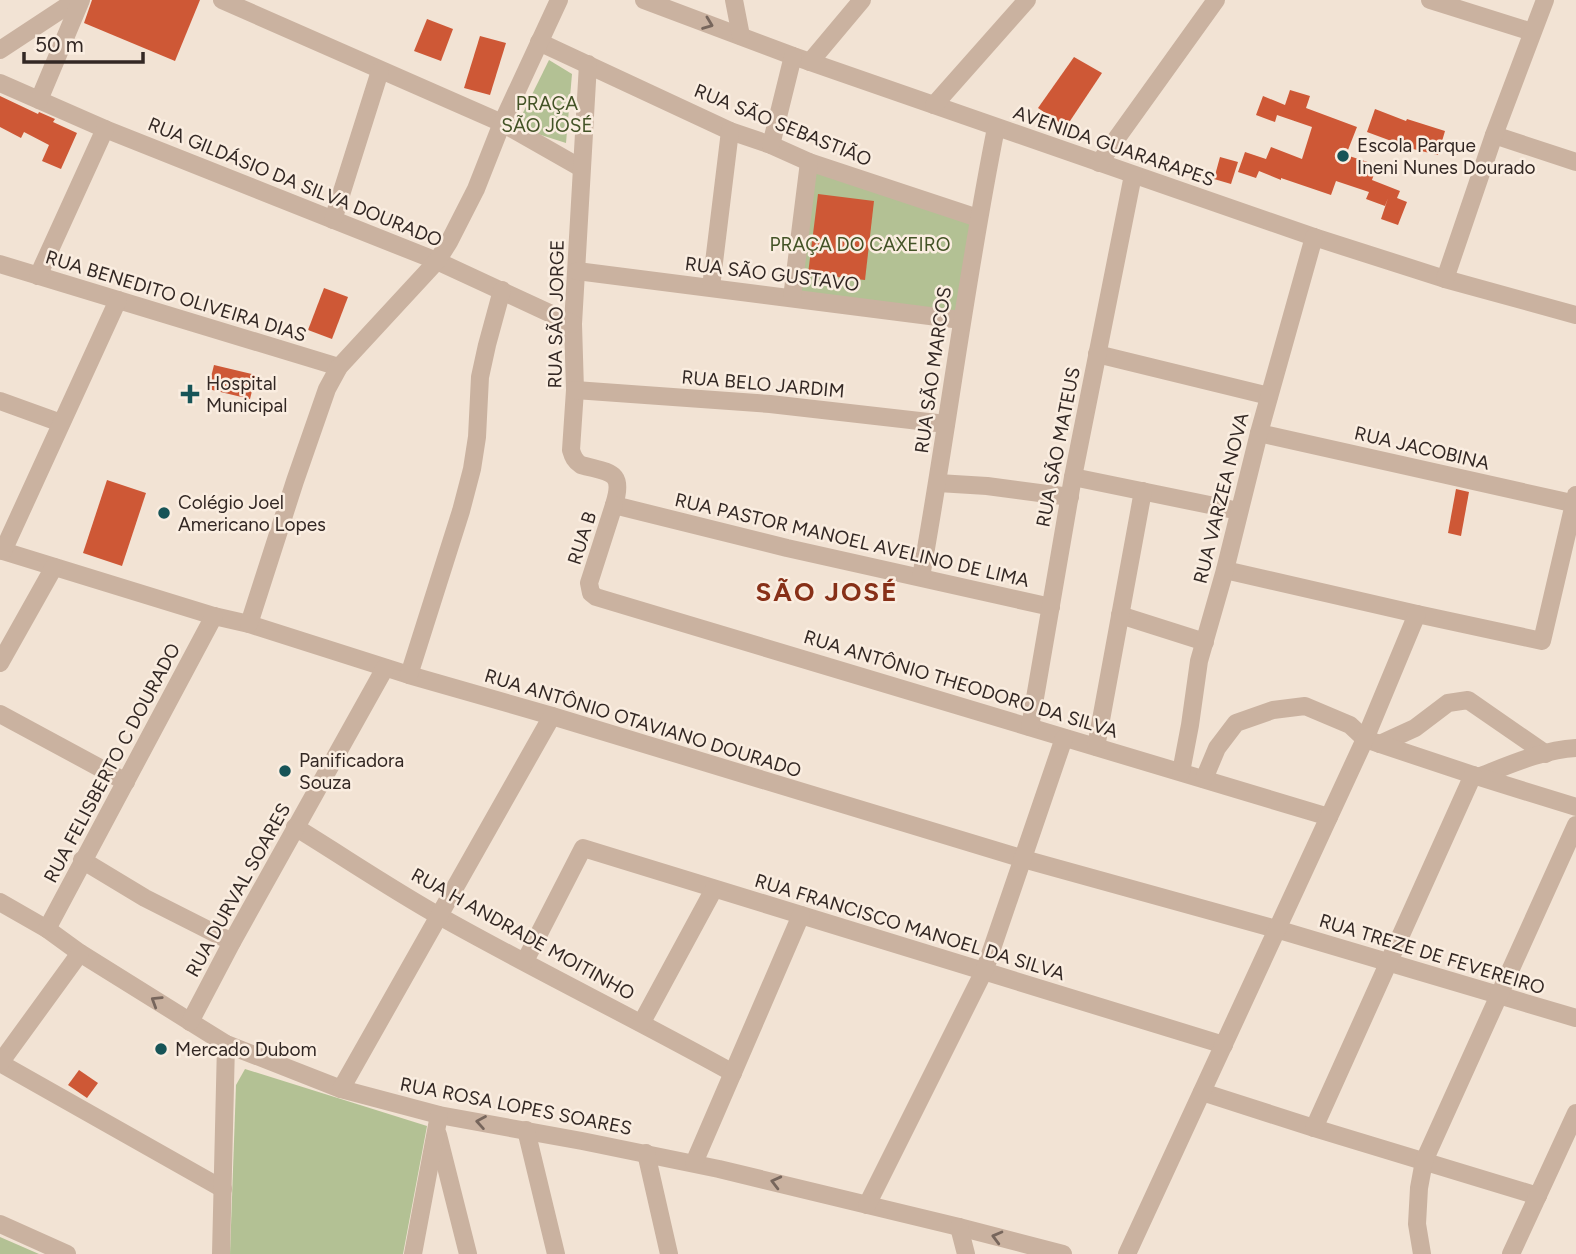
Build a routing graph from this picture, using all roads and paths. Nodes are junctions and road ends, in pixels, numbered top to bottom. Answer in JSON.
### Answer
{"nodes":[{"id":1,"x":79,"y":0,"type":"edge"},
{"id":2,"x":222,"y":0,"type":"edge"},
{"id":3,"x":559,"y":0,"type":"edge"},
{"id":4,"x":644,"y":0,"type":"edge"},
{"id":5,"x":734,"y":0,"type":"edge"},
{"id":6,"x":862,"y":0,"type":"edge"},
{"id":7,"x":1027,"y":0,"type":"edge"},
{"id":8,"x":1216,"y":0,"type":"edge"},
{"id":9,"x":1430,"y":0,"type":"edge"},
{"id":10,"x":1545,"y":0,"type":"edge"},
{"id":11,"x":1532,"y":32,"type":"junction"},
{"id":12,"x":741,"y":36,"type":"junction"},
{"id":13,"x":540,"y":42,"type":"junction"},
{"id":14,"x":0,"y":50,"type":"edge"},
{"id":15,"x":802,"y":59,"type":"junction"},
{"id":16,"x":588,"y":64,"type":"junction"},
{"id":17,"x":380,"y":71,"type":"junction"},
{"id":18,"x":0,"y":83,"type":"edge"},
{"id":19,"x":39,"y":100,"type":"junction"},
{"id":20,"x":934,"y":105,"type":"junction"},
{"id":21,"x":502,"y":124,"type":"junction"},
{"id":22,"x":996,"y":128,"type":"junction"},
{"id":23,"x":105,"y":129,"type":"junction"},
{"id":24,"x":730,"y":131,"type":"junction"},
{"id":25,"x":1494,"y":135,"type":"junction"},
{"id":26,"x":771,"y":145,"type":"junction"},
{"id":27,"x":809,"y":162,"type":"junction"},
{"id":28,"x":1576,"y":162,"type":"edge"},
{"id":29,"x":1099,"y":163,"type":"junction"},
{"id":30,"x":581,"y":168,"type":"junction"},
{"id":31,"x":1133,"y":175,"type":"junction"},
{"id":32,"x":978,"y":218,"type":"junction"},
{"id":33,"x":333,"y":220,"type":"junction"},
{"id":34,"x":1314,"y":237,"type":"junction"},
{"id":35,"x":437,"y":261,"type":"junction"},
{"id":36,"x":0,"y":264,"type":"edge"},
{"id":37,"x":577,"y":271,"type":"junction"},
{"id":38,"x":38,"y":276,"type":"junction"},
{"id":39,"x":1445,"y":279,"type":"junction"},
{"id":40,"x":712,"y":287,"type":"junction"},
{"id":41,"x":502,"y":290,"type":"junction"},
{"id":42,"x":792,"y":298,"type":"junction"},
{"id":43,"x":118,"y":300,"type":"junction"},
{"id":44,"x":1576,"y":315,"type":"edge"},
{"id":45,"x":961,"y":320,"type":"junction"},
{"id":46,"x":573,"y":324,"type":"junction"},
{"id":47,"x":1097,"y":354,"type":"junction"},
{"id":48,"x":339,"y":367,"type":"junction"},
{"id":49,"x":575,"y":390,"type":"junction"},
{"id":50,"x":1269,"y":396,"type":"junction"},
{"id":51,"x":0,"y":401,"type":"edge"},
{"id":52,"x":61,"y":423,"type":"junction"},
{"id":53,"x":946,"y":424,"type":"junction"},
{"id":54,"x":1259,"y":433,"type":"junction"},
{"id":55,"x":1073,"y":477,"type":"junction"},
{"id":56,"x":938,"y":482,"type":"junction"},
{"id":57,"x":1143,"y":491,"type":"junction"},
{"id":58,"x":1070,"y":497,"type":"junction"},
{"id":59,"x":1575,"y":501,"type":"edge"},
{"id":60,"x":614,"y":505,"type":"junction"},
{"id":61,"x":1239,"y":511,"type":"junction"},
{"id":62,"x":1,"y":551,"type":"edge"},
{"id":63,"x":54,"y":567,"type":"junction"},
{"id":64,"x":1225,"y":570,"type":"junction"},
{"id":65,"x":921,"y":577,"type":"junction"},
{"id":66,"x":589,"y":583,"type":"joint"},
{"id":67,"x":1051,"y":607,"type":"junction"},
{"id":68,"x":1417,"y":614,"type":"junction"},
{"id":69,"x":1120,"y":615,"type":"junction"},
{"id":70,"x":214,"y":616,"type":"junction"},
{"id":71,"x":250,"y":624,"type":"junction"},
{"id":72,"x":1205,"y":642,"type":"junction"},
{"id":73,"x":0,"y":663,"type":"edge"},
{"id":74,"x":385,"y":668,"type":"junction"},
{"id":75,"x":409,"y":676,"type":"junction"},
{"id":76,"x":0,"y":714,"type":"edge"},
{"id":77,"x":552,"y":716,"type":"junction"},
{"id":78,"x":1030,"y":727,"type":"junction"},
{"id":79,"x":1064,"y":738,"type":"junction"},
{"id":80,"x":1373,"y":742,"type":"junction"},
{"id":81,"x":1096,"y":747,"type":"junction"},
{"id":82,"x":1576,"y":748,"type":"edge"},
{"id":83,"x":1546,"y":754,"type":"junction"},
{"id":84,"x":1181,"y":772,"type":"junction"},
{"id":85,"x":1475,"y":776,"type":"junction"},
{"id":86,"x":1204,"y":779,"type":"junction"},
{"id":87,"x":126,"y":782,"type":"junction"},
{"id":88,"x":1576,"y":807,"type":"edge"},
{"id":89,"x":1329,"y":817,"type":"junction"},
{"id":90,"x":1576,"y":825,"type":"edge"},
{"id":91,"x":295,"y":827,"type":"junction"},
{"id":92,"x":1023,"y":859,"type":"junction"},
{"id":93,"x":82,"y":860,"type":"junction"},
{"id":94,"x":714,"y":888,"type":"junction"},
{"id":95,"x":0,"y":902,"type":"edge"},
{"id":96,"x":801,"y":915,"type":"junction"},
{"id":97,"x":440,"y":916,"type":"junction"},
{"id":98,"x":47,"y":929,"type":"junction"},
{"id":99,"x":1276,"y":929,"type":"junction"},
{"id":100,"x":232,"y":942,"type":"junction"},
{"id":101,"x":80,"y":953,"type":"junction"},
{"id":102,"x":525,"y":961,"type":"junction"},
{"id":103,"x":1388,"y":962,"type":"junction"},
{"id":104,"x":984,"y":971,"type":"junction"},
{"id":105,"x":1499,"y":996,"type":"junction"},
{"id":106,"x":1576,"y":1018,"type":"edge"},
{"id":107,"x":190,"y":1023,"type":"junction"},
{"id":108,"x":642,"y":1023,"type":"junction"},
{"id":109,"x":226,"y":1044,"type":"junction"},
{"id":110,"x":1224,"y":1045,"type":"junction"},
{"id":111,"x":0,"y":1063,"type":"edge"},
{"id":112,"x":733,"y":1073,"type":"junction"},
{"id":113,"x":341,"y":1089,"type":"junction"},
{"id":114,"x":1202,"y":1092,"type":"junction"},
{"id":115,"x":1576,"y":1114,"type":"edge"},
{"id":116,"x":438,"y":1122,"type":"junction"},
{"id":117,"x":1314,"y":1128,"type":"junction"},
{"id":118,"x":526,"y":1130,"type":"junction"},
{"id":119,"x":646,"y":1153,"type":"junction"},
{"id":120,"x":1424,"y":1161,"type":"junction"},
{"id":121,"x":694,"y":1163,"type":"junction"},
{"id":122,"x":223,"y":1189,"type":"junction"},
{"id":123,"x":1538,"y":1196,"type":"junction"},
{"id":124,"x":867,"y":1205,"type":"junction"},
{"id":125,"x":0,"y":1224,"type":"edge"},
{"id":126,"x":959,"y":1227,"type":"junction"},
{"id":127,"x":67,"y":1254,"type":"edge"},
{"id":128,"x":221,"y":1254,"type":"edge"},
{"id":129,"x":412,"y":1254,"type":"edge"},
{"id":130,"x":468,"y":1254,"type":"edge"},
{"id":131,"x":556,"y":1254,"type":"edge"},
{"id":132,"x":669,"y":1254,"type":"edge"},
{"id":133,"x":966,"y":1254,"type":"edge"},
{"id":134,"x":1063,"y":1254,"type":"edge"},
{"id":135,"x":1127,"y":1254,"type":"edge"},
{"id":136,"x":1422,"y":1254,"type":"edge"},
{"id":137,"x":1511,"y":1254,"type":"edge"}],
"edges":[{"from":1,"to":14,"type":"street"},
{"from":1,"to":19,"type":"street"},
{"from":2,"to":17,"type":"street"},
{"from":3,"to":13,"type":"street"},
{"from":4,"to":12,"type":"street","name":"AVENIDA GUARARAPES","one_way":true},
{"from":5,"to":12,"type":"street"},
{"from":6,"to":15,"type":"street"},
{"from":7,"to":20,"type":"street"},
{"from":8,"to":29,"type":"street"},
{"from":9,"to":11,"type":"street"},
{"from":10,"to":11,"type":"street"},
{"from":11,"to":25,"type":"street"},
{"from":12,"to":15,"type":"street","name":"AVENIDA GUARARAPES"},
{"from":13,"to":16,"type":"street","name":"RUA SÃO SEBASTIÃO"},
{"from":13,"to":21,"type":"street"},
{"from":15,"to":20,"type":"street","name":"AVENIDA GUARARAPES"},
{"from":15,"to":26,"type":"street"},
{"from":16,"to":24,"type":"street","name":"RUA SÃO SEBASTIÃO"},
{"from":16,"to":30,"type":"street","name":"RUA SÃO JORGE"},
{"from":17,"to":21,"type":"street"},
{"from":17,"to":33,"type":"street"},
{"from":18,"to":19,"type":"street","name":"RUA GILDÁSIO DA SILVA DOURADO"},
{"from":19,"to":23,"type":"street","name":"RUA GILDÁSIO DA SILVA DOURADO"},
{"from":20,"to":22,"type":"street","name":"AVENIDA GUARARAPES"},
{"from":21,"to":30,"type":"street"},
{"from":21,"to":35,"type":"street"},
{"from":22,"to":29,"type":"street","name":"AVENIDA GUARARAPES"},
{"from":22,"to":32,"type":"street","name":"RUA SÃO MARCOS"},
{"from":23,"to":33,"type":"street","name":"RUA GILDÁSIO DA SILVA DOURADO"},
{"from":23,"to":38,"type":"street"},
{"from":24,"to":26,"type":"street","name":"RUA SÃO SEBASTIÃO"},
{"from":24,"to":40,"type":"street"},
{"from":25,"to":28,"type":"street"},
{"from":25,"to":39,"type":"street"},
{"from":26,"to":27,"type":"street","name":"RUA SÃO SEBASTIÃO"},
{"from":27,"to":32,"type":"street","name":"RUA SÃO SEBASTIÃO"},
{"from":27,"to":42,"type":"street"},
{"from":29,"to":31,"type":"street","name":"AVENIDA GUARARAPES"},
{"from":30,"to":37,"type":"street","name":"RUA SÃO JORGE"},
{"from":31,"to":34,"type":"street","name":"AVENIDA GUARARAPES"},
{"from":31,"to":47,"type":"street","name":"RUA SÃO MATEUS"},
{"from":32,"to":45,"type":"street","name":"RUA SÃO MARCOS"},
{"from":33,"to":35,"type":"street","name":"RUA GILDÁSIO DA SILVA DOURADO"},
{"from":34,"to":39,"type":"street","name":"AVENIDA GUARARAPES"},
{"from":34,"to":50,"type":"street","name":"RUA VARZEA NOVA"},
{"from":35,"to":41,"type":"street","name":"RUA GILDÁSIO DA SILVA DOURADO"},
{"from":35,"to":48,"type":"street"},
{"from":36,"to":38,"type":"street","name":"RUA BENEDITO OLIVEIRA DIAS"},
{"from":37,"to":40,"type":"street","name":"RUA SÃO GUSTAVO"},
{"from":37,"to":46,"type":"street","name":"RUA SÃO JORGE"},
{"from":38,"to":43,"type":"street","name":"RUA BENEDITO OLIVEIRA DIAS"},
{"from":39,"to":44,"type":"street","name":"AVENIDA GUARARAPES"},
{"from":40,"to":42,"type":"street","name":"RUA SÃO GUSTAVO"},
{"from":41,"to":46,"type":"street","name":"RUA GILDÁSIO DA SILVA DOURADO"},
{"from":41,"to":75,"type":"street"},
{"from":42,"to":45,"type":"street","name":"RUA SÃO GUSTAVO"},
{"from":43,"to":48,"type":"street","name":"RUA BENEDITO OLIVEIRA DIAS"},
{"from":43,"to":52,"type":"street"},
{"from":45,"to":53,"type":"street","name":"RUA SÃO MARCOS"},
{"from":46,"to":49,"type":"street","name":"RUA SÃO JORGE"},
{"from":47,"to":50,"type":"street"},
{"from":47,"to":55,"type":"street","name":"RUA SÃO MATEUS"},
{"from":48,"to":71,"type":"street"},
{"from":49,"to":53,"type":"street","name":"RUA BELO JARDIM"},
{"from":49,"to":60,"type":"street","name":"RUA SÃO JORGE"},
{"from":50,"to":54,"type":"street","name":"RUA VARZEA NOVA"},
{"from":51,"to":52,"type":"street"},
{"from":52,"to":62,"type":"street"},
{"from":53,"to":56,"type":"street","name":"RUA SÃO MARCOS"},
{"from":54,"to":59,"type":"street","name":"RUA JACOBINA"},
{"from":54,"to":61,"type":"street","name":"RUA VARZEA NOVA"},
{"from":55,"to":57,"type":"street"},
{"from":55,"to":58,"type":"street","name":"RUA SÃO MATEUS"},
{"from":56,"to":58,"type":"street"},
{"from":56,"to":65,"type":"street","name":"RUA SÃO MARCOS"},
{"from":57,"to":61,"type":"street"},
{"from":57,"to":69,"type":"street"},
{"from":58,"to":67,"type":"street","name":"RUA SÃO MATEUS"},
{"from":59,"to":68,"type":"street"},
{"from":60,"to":65,"type":"street","name":"RUA PASTOR MANOEL AVELINO DE LIMA"},
{"from":60,"to":66,"type":"street","name":"RUA B"},
{"from":61,"to":64,"type":"street","name":"RUA VARZEA NOVA"},
{"from":62,"to":63,"type":"street","name":"RUA ANTÔNIO OTAVIANO DOURADO"},
{"from":63,"to":70,"type":"street","name":"RUA ANTÔNIO OTAVIANO DOURADO"},
{"from":63,"to":73,"type":"street"},
{"from":64,"to":68,"type":"street"},
{"from":64,"to":72,"type":"street","name":"RUA VARZEA NOVA"},
{"from":65,"to":67,"type":"street","name":"RUA PASTOR MANOEL AVELINO DE LIMA"},
{"from":66,"to":78,"type":"street","name":"RUA ANTÔNIO THEODORO DA SILVA"},
{"from":67,"to":78,"type":"street","name":"RUA SÃO MATEUS"},
{"from":68,"to":80,"type":"street"},
{"from":69,"to":72,"type":"street"},
{"from":69,"to":81,"type":"street"},
{"from":70,"to":71,"type":"street","name":"RUA ANTÔNIO OTAVIANO DOURADO"},
{"from":70,"to":87,"type":"street","name":"RUA FELISBERTO C DOURADO"},
{"from":71,"to":74,"type":"street","name":"RUA ANTÔNIO OTAVIANO DOURADO"},
{"from":72,"to":84,"type":"street","name":"RUA VARZEA NOVA"},
{"from":74,"to":75,"type":"street","name":"RUA ANTÔNIO OTAVIANO DOURADO"},
{"from":74,"to":91,"type":"street","name":"RUA DURVAL SOARES"},
{"from":75,"to":77,"type":"street","name":"RUA ANTÔNIO OTAVIANO DOURADO"},
{"from":76,"to":87,"type":"street"},
{"from":77,"to":92,"type":"street","name":"RUA ANTÔNIO OTAVIANO DOURADO"},
{"from":77,"to":97,"type":"street"},
{"from":78,"to":79,"type":"street","name":"RUA ANTÔNIO THEODORO DA SILVA"},
{"from":79,"to":81,"type":"street","name":"RUA ANTÔNIO THEODORO DA SILVA"},
{"from":79,"to":92,"type":"street"},
{"from":80,"to":83,"type":"street"},
{"from":80,"to":85,"type":"street"},
{"from":80,"to":86,"type":"street"},
{"from":80,"to":89,"type":"street"},
{"from":81,"to":84,"type":"street","name":"RUA ANTÔNIO THEODORO DA SILVA"},
{"from":82,"to":83,"type":"street"},
{"from":83,"to":85,"type":"street"},
{"from":84,"to":86,"type":"street","name":"RUA ANTÔNIO THEODORO DA SILVA"},
{"from":85,"to":88,"type":"street"},
{"from":85,"to":103,"type":"street"},
{"from":86,"to":89,"type":"street","name":"RUA ANTÔNIO THEODORO DA SILVA"},
{"from":87,"to":93,"type":"street","name":"RUA FELISBERTO C DOURADO"},
{"from":89,"to":99,"type":"street"},
{"from":90,"to":105,"type":"street"},
{"from":91,"to":97,"type":"street","name":"RUA H ANDRADE MOITINHO"},
{"from":91,"to":100,"type":"street","name":"RUA DURVAL SOARES"},
{"from":92,"to":99,"type":"street","name":"RUA ANTÔNIO OTAVIANO DOURADO"},
{"from":92,"to":104,"type":"street"},
{"from":93,"to":98,"type":"street","name":"RUA FELISBERTO C DOURADO"},
{"from":93,"to":100,"type":"street"},
{"from":94,"to":96,"type":"street","name":"RUA FRANCISCO MANOEL DA SILVA"},
{"from":94,"to":102,"type":"street","name":"RUA FRANCISCO MANOEL DA SILVA"},
{"from":94,"to":108,"type":"street"},
{"from":95,"to":98,"type":"street","name":"RUA ROSA LOPES SOARES"},
{"from":96,"to":104,"type":"street","name":"RUA FRANCISCO MANOEL DA SILVA"},
{"from":96,"to":112,"type":"street"},
{"from":97,"to":102,"type":"street","name":"RUA H ANDRADE MOITINHO"},
{"from":97,"to":113,"type":"street"},
{"from":98,"to":101,"type":"street","name":"RUA ROSA LOPES SOARES"},
{"from":99,"to":103,"type":"street","name":"RUA TREZE DE FEVEREIRO"},
{"from":99,"to":110,"type":"street"},
{"from":100,"to":107,"type":"street","name":"RUA DURVAL SOARES"},
{"from":107,"to":101,"type":"street","name":"RUA ROSA LOPES SOARES","one_way":true},
{"from":101,"to":111,"type":"street"},
{"from":102,"to":108,"type":"street","name":"RUA H ANDRADE MOITINHO"},
{"from":103,"to":105,"type":"street","name":"RUA TREZE DE FEVEREIRO"},
{"from":103,"to":117,"type":"street"},
{"from":104,"to":110,"type":"street","name":"RUA FRANCISCO MANOEL DA SILVA"},
{"from":104,"to":124,"type":"street"},
{"from":105,"to":106,"type":"street","name":"RUA TREZE DE FEVEREIRO"},
{"from":105,"to":120,"type":"street"},
{"from":107,"to":109,"type":"street","name":"RUA ROSA LOPES SOARES"},
{"from":108,"to":112,"type":"street","name":"RUA H ANDRADE MOITINHO"},
{"from":109,"to":113,"type":"street","name":"RUA ROSA LOPES SOARES"},
{"from":109,"to":122,"type":"street"},
{"from":110,"to":114,"type":"street"},
{"from":111,"to":122,"type":"street"},
{"from":112,"to":121,"type":"street"},
{"from":113,"to":116,"type":"street","name":"RUA ROSA LOPES SOARES"},
{"from":114,"to":117,"type":"street"},
{"from":114,"to":135,"type":"street"},
{"from":115,"to":123,"type":"street"},
{"from":118,"to":116,"type":"street","name":"RUA ROSA LOPES SOARES","one_way":true},
{"from":116,"to":129,"type":"street"},
{"from":116,"to":130,"type":"street"},
{"from":117,"to":120,"type":"street"},
{"from":118,"to":119,"type":"street","name":"RUA ROSA LOPES SOARES"},
{"from":118,"to":131,"type":"street"},
{"from":119,"to":121,"type":"street","name":"RUA ROSA LOPES SOARES"},
{"from":119,"to":132,"type":"street"},
{"from":120,"to":123,"type":"street"},
{"from":120,"to":136,"type":"street"},
{"from":124,"to":121,"type":"street","name":"RUA ROSA LOPES SOARES","one_way":true},
{"from":122,"to":128,"type":"street"},
{"from":123,"to":137,"type":"street"},
{"from":124,"to":126,"type":"street","name":"RUA ROSA LOPES SOARES"},
{"from":125,"to":127,"type":"street"},
{"from":126,"to":133,"type":"street"},
{"from":134,"to":126,"type":"street","name":"RUA ROSA LOPES SOARES","one_way":true}]}
